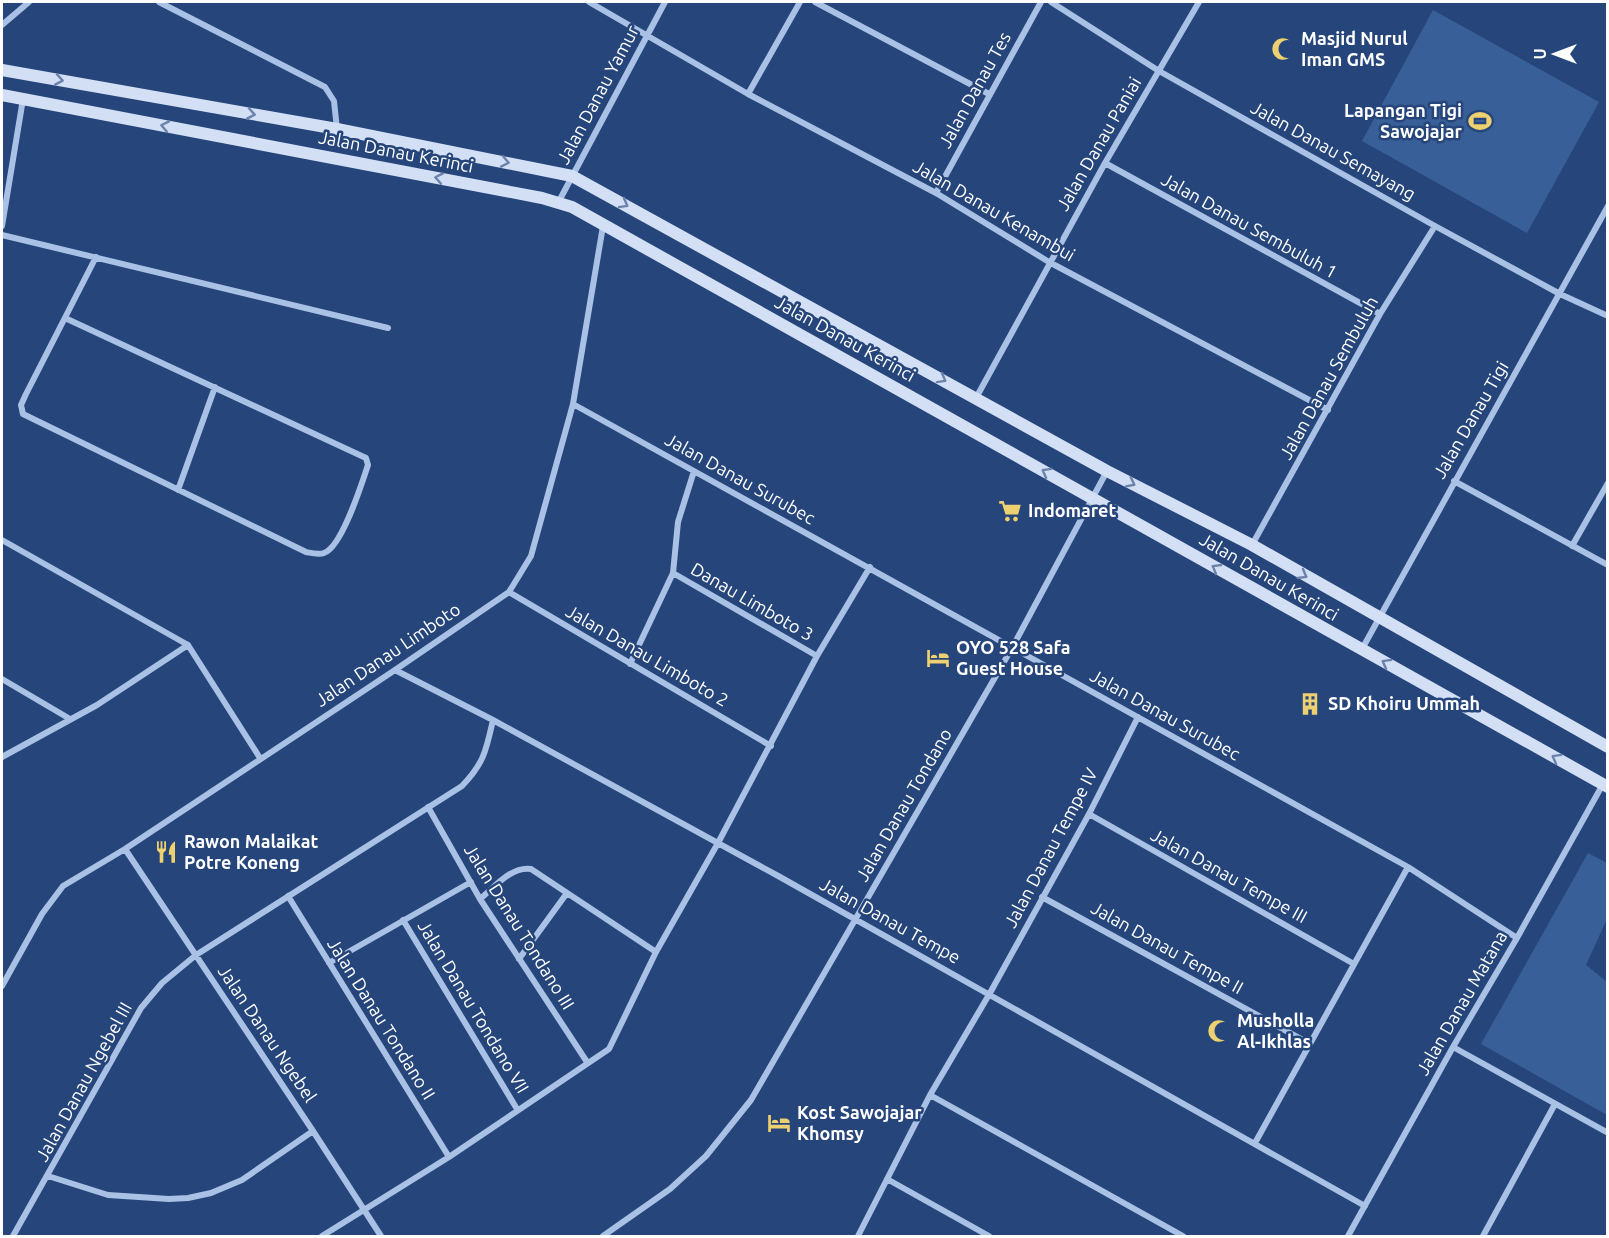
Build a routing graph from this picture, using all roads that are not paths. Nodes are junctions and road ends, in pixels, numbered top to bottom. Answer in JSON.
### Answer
{"nodes":[{"id":1,"x":29,"y":2,"type":"edge"},
{"id":2,"x":159,"y":2,"type":"edge"},
{"id":3,"x":589,"y":2,"type":"edge"},
{"id":4,"x":665,"y":2,"type":"edge"},
{"id":5,"x":800,"y":2,"type":"edge"},
{"id":6,"x":815,"y":2,"type":"edge"},
{"id":7,"x":1041,"y":2,"type":"edge"},
{"id":8,"x":1050,"y":2,"type":"edge"},
{"id":9,"x":1199,"y":2,"type":"edge"},
{"id":10,"x":2,"y":25,"type":"edge"},
{"id":11,"x":646,"y":35,"type":"junction"},
{"id":12,"x":2,"y":70,"type":"edge"},
{"id":13,"x":1159,"y":71,"type":"junction"},
{"id":14,"x":748,"y":94,"type":"junction"},
{"id":15,"x":989,"y":94,"type":"junction"},
{"id":16,"x":2,"y":95,"type":"edge"},
{"id":17,"x":23,"y":98,"type":"junction"},
{"id":18,"x":337,"y":129,"type":"junction"},
{"id":19,"x":1105,"y":163,"type":"junction"},
{"id":20,"x":572,"y":176,"type":"junction"},
{"id":21,"x":936,"y":193,"type":"junction"},
{"id":22,"x":558,"y":203,"type":"junction"},
{"id":23,"x":1608,"y":206,"type":"edge"},
{"id":24,"x":2,"y":226,"type":"edge"},
{"id":25,"x":603,"y":226,"type":"junction"},
{"id":26,"x":1435,"y":226,"type":"junction"},
{"id":27,"x":2,"y":235,"type":"edge"},
{"id":28,"x":96,"y":257,"type":"junction"},
{"id":29,"x":1049,"y":262,"type":"junction"},
{"id":30,"x":1560,"y":294,"type":"junction"},
{"id":31,"x":1380,"y":314,"type":"junction"},
{"id":32,"x":1608,"y":316,"type":"edge"},
{"id":33,"x":65,"y":318,"type":"junction"},
{"id":34,"x":388,"y":328,"type":"dead end"},
{"id":35,"x":215,"y":387,"type":"junction"},
{"id":36,"x":976,"y":398,"type":"junction"},
{"id":37,"x":573,"y":404,"type":"junction"},
{"id":38,"x":1328,"y":410,"type":"junction"},
{"id":39,"x":694,"y":471,"type":"junction"},
{"id":40,"x":1107,"y":471,"type":"junction"},
{"id":41,"x":1454,"y":481,"type":"junction"},
{"id":42,"x":1608,"y":483,"type":"edge"},
{"id":43,"x":178,"y":490,"type":"junction"},
{"id":44,"x":1093,"y":498,"type":"junction"},
{"id":45,"x":2,"y":540,"type":"edge"},
{"id":46,"x":1252,"y":546,"type":"junction"},
{"id":47,"x":1572,"y":546,"type":"junction"},
{"id":48,"x":1608,"y":565,"type":"edge"},
{"id":49,"x":870,"y":567,"type":"junction"},
{"id":50,"x":673,"y":573,"type":"junction"},
{"id":51,"x":508,"y":591,"type":"junction"},
{"id":52,"x":1379,"y":619,"type":"junction"},
{"id":53,"x":188,"y":645,"type":"junction"},
{"id":54,"x":1012,"y":648,"type":"junction"},
{"id":55,"x":1361,"y":650,"type":"junction"},
{"id":56,"x":817,"y":656,"type":"junction"},
{"id":57,"x":630,"y":664,"type":"junction"},
{"id":58,"x":395,"y":670,"type":"junction"},
{"id":59,"x":2,"y":679,"type":"edge"},
{"id":60,"x":1138,"y":717,"type":"junction"},
{"id":61,"x":70,"y":719,"type":"junction"},
{"id":62,"x":493,"y":720,"type":"junction"},
{"id":63,"x":771,"y":746,"type":"junction"},
{"id":64,"x":1608,"y":747,"type":"edge"},
{"id":65,"x":2,"y":757,"type":"edge"},
{"id":66,"x":260,"y":758,"type":"junction"},
{"id":67,"x":1605,"y":785,"type":"edge"},
{"id":68,"x":428,"y":807,"type":"junction"},
{"id":69,"x":1089,"y":814,"type":"junction"},
{"id":70,"x":718,"y":843,"type":"junction"},
{"id":71,"x":125,"y":849,"type":"junction"},
{"id":72,"x":1408,"y":867,"type":"junction"},
{"id":73,"x":471,"y":882,"type":"junction"},
{"id":74,"x":567,"y":893,"type":"junction"},
{"id":75,"x":288,"y":896,"type":"junction"},
{"id":76,"x":1042,"y":897,"type":"junction"},
{"id":77,"x":480,"y":899,"type":"junction"},
{"id":78,"x":403,"y":920,"type":"junction"},
{"id":79,"x":855,"y":920,"type":"junction"},
{"id":80,"x":1517,"y":938,"type":"junction"},
{"id":81,"x":656,"y":952,"type":"junction"},
{"id":82,"x":196,"y":955,"type":"junction"},
{"id":83,"x":519,"y":958,"type":"junction"},
{"id":84,"x":330,"y":963,"type":"junction"},
{"id":85,"x":1354,"y":964,"type":"junction"},
{"id":86,"x":2,"y":986,"type":"edge"},
{"id":87,"x":990,"y":993,"type":"junction"},
{"id":88,"x":1310,"y":1044,"type":"junction"},
{"id":89,"x":1453,"y":1047,"type":"junction"},
{"id":90,"x":587,"y":1062,"type":"junction"},
{"id":91,"x":930,"y":1095,"type":"junction"},
{"id":92,"x":1555,"y":1104,"type":"junction"},
{"id":93,"x":518,"y":1109,"type":"junction"},
{"id":94,"x":314,"y":1131,"type":"junction"},
{"id":95,"x":1608,"y":1133,"type":"edge"},
{"id":96,"x":1255,"y":1143,"type":"junction"},
{"id":97,"x":449,"y":1157,"type":"junction"},
{"id":98,"x":48,"y":1176,"type":"junction"},
{"id":99,"x":887,"y":1179,"type":"junction"},
{"id":100,"x":1365,"y":1206,"type":"junction"},
{"id":101,"x":365,"y":1209,"type":"junction"},
{"id":102,"x":13,"y":1236,"type":"edge"},
{"id":103,"x":322,"y":1236,"type":"edge"},
{"id":104,"x":381,"y":1236,"type":"edge"},
{"id":105,"x":603,"y":1236,"type":"edge"},
{"id":106,"x":858,"y":1236,"type":"edge"},
{"id":107,"x":989,"y":1236,"type":"edge"},
{"id":108,"x":1183,"y":1236,"type":"edge"},
{"id":109,"x":1348,"y":1236,"type":"edge"},
{"id":110,"x":1483,"y":1236,"type":"edge"}],
"edges":[{"from":1,"to":10,"type":"street"},
{"from":2,"to":18,"type":"street"},
{"from":3,"to":11,"type":"street","name":"Jalan Danau Kenambui"},
{"from":4,"to":11,"type":"street","name":"Jalan Danau Yamur"},
{"from":5,"to":14,"type":"street"},
{"from":6,"to":15,"type":"street"},
{"from":7,"to":15,"type":"street","name":"Jalan Danau Tes"},
{"from":8,"to":13,"type":"street","name":"Jalan Danau Semayang"},
{"from":9,"to":13,"type":"street","name":"Jalan Danau Paniai"},
{"from":11,"to":14,"type":"street","name":"Jalan Danau Kenambui"},
{"from":11,"to":20,"type":"street","name":"Jalan Danau Yamur"},
{"from":12,"to":18,"type":"street","name":"Jalan Danau Kerinci","one_way":true},
{"from":13,"to":19,"type":"street","name":"Jalan Danau Paniai"},
{"from":13,"to":26,"type":"street","name":"Jalan Danau Semayang"},
{"from":14,"to":21,"type":"street","name":"Jalan Danau Kenambui"},
{"from":15,"to":21,"type":"street","name":"Jalan Danau Tes"},
{"from":16,"to":17,"type":"street","name":"Jalan Danau Kerinci"},
{"from":22,"to":17,"type":"street","name":"Jalan Danau Kerinci","one_way":true},
{"from":17,"to":24,"type":"street"},
{"from":18,"to":20,"type":"street","name":"Jalan Danau Kerinci","one_way":true},
{"from":19,"to":29,"type":"street","name":"Jalan Danau Paniai"},
{"from":19,"to":31,"type":"street","name":"Jalan Danau Sembuluh 1"},
{"from":20,"to":22,"type":"street","name":"Jalan Danau Yamur"},
{"from":20,"to":36,"type":"street","name":"Jalan Danau Kerinci","one_way":true},
{"from":21,"to":29,"type":"street","name":"Jalan Danau Kenambui"},
{"from":22,"to":25,"type":"street","name":"Jalan Danau Kerinci"},
{"from":23,"to":30,"type":"street","name":"Jalan Danau Tigi"},
{"from":25,"to":37,"type":"street","name":"Jalan Danau Limboto"},
{"from":44,"to":25,"type":"street","name":"Jalan Danau Kerinci","one_way":true},
{"from":26,"to":30,"type":"street","name":"Jalan Danau Semayang"},
{"from":26,"to":31,"type":"street","name":"Jalan Danau Sembuluh"},
{"from":27,"to":28,"type":"street"},
{"from":28,"to":33,"type":"street"},
{"from":28,"to":34,"type":"street"},
{"from":29,"to":36,"type":"street","name":"Jalan Danau Paniai"},
{"from":29,"to":38,"type":"street","name":"Jalan Danau Kenambui"},
{"from":30,"to":32,"type":"street","name":"Jalan Danau Semayang"},
{"from":30,"to":41,"type":"street","name":"Jalan Danau Tigi"},
{"from":31,"to":38,"type":"street","name":"Jalan Danau Sembuluh"},
{"from":33,"to":35,"type":"street"},
{"from":33,"to":43,"type":"street"},
{"from":35,"to":43,"type":"street"},
{"from":35,"to":43,"type":"street"},
{"from":36,"to":40,"type":"street","name":"Jalan Danau Kerinci"},
{"from":37,"to":39,"type":"street","name":"Jalan Danau Surubec"},
{"from":37,"to":51,"type":"street","name":"Jalan Danau Limboto"},
{"from":38,"to":46,"type":"street","name":"Jalan Danau Sembuluh"},
{"from":39,"to":49,"type":"street","name":"Jalan Danau Surubec"},
{"from":39,"to":50,"type":"street"},
{"from":40,"to":44,"type":"street","name":"Jalan Danau Tondano"},
{"from":40,"to":46,"type":"street","name":"Jalan Danau Kerinci","one_way":true},
{"from":41,"to":47,"type":"street"},
{"from":41,"to":52,"type":"street","name":"Jalan Danau Tigi"},
{"from":42,"to":47,"type":"street"},
{"from":44,"to":54,"type":"street","name":"Jalan Danau Tondano"},
{"from":55,"to":44,"type":"street","name":"Jalan Danau Kerinci","one_way":true},
{"from":45,"to":53,"type":"street"},
{"from":46,"to":52,"type":"street","name":"Jalan Danau Kerinci","one_way":true},
{"from":47,"to":48,"type":"street"},
{"from":49,"to":54,"type":"street","name":"Jalan Danau Surubec"},
{"from":49,"to":56,"type":"street"},
{"from":50,"to":56,"type":"street","name":"Danau Limboto 3"},
{"from":50,"to":57,"type":"street"},
{"from":51,"to":57,"type":"street","name":"Jalan Danau Limboto 2"},
{"from":51,"to":58,"type":"street","name":"Jalan Danau Limboto"},
{"from":52,"to":55,"type":"street","name":"Jalan Danau Tigi"},
{"from":52,"to":64,"type":"street","name":"Jalan Danau Kerinci"},
{"from":53,"to":61,"type":"street"},
{"from":53,"to":66,"type":"street"},
{"from":54,"to":60,"type":"street","name":"Jalan Danau Surubec"},
{"from":54,"to":79,"type":"street","name":"Jalan Danau Tondano"},
{"from":67,"to":55,"type":"street","name":"Jalan Danau Kerinci","one_way":true},
{"from":56,"to":63,"type":"street"},
{"from":57,"to":63,"type":"street","name":"Jalan Danau Limboto 2"},
{"from":58,"to":62,"type":"street","name":"Jalan Danau Tempe"},
{"from":58,"to":66,"type":"street","name":"Jalan Danau Limboto"},
{"from":59,"to":61,"type":"street"},
{"from":60,"to":69,"type":"street","name":"Jalan Danau Tempe IV"},
{"from":60,"to":72,"type":"street","name":"Jalan Danau Surubec"},
{"from":61,"to":65,"type":"street"},
{"from":62,"to":68,"type":"street","name":"Jalan Danau Ngebel III"},
{"from":62,"to":70,"type":"street","name":"Jalan Danau Tempe"},
{"from":63,"to":70,"type":"street"},
{"from":66,"to":71,"type":"street","name":"Jalan Danau Limboto"},
{"from":67,"to":80,"type":"street","name":"Jalan Danau Matana"},
{"from":68,"to":73,"type":"street","name":"Jalan Danau Tondano III"},
{"from":68,"to":75,"type":"street","name":"Jalan Danau Ngebel III"},
{"from":69,"to":76,"type":"street","name":"Jalan Danau Tempe IV"},
{"from":69,"to":85,"type":"street","name":"Jalan Danau Tempe III"},
{"from":70,"to":79,"type":"street","name":"Jalan Danau Tempe"},
{"from":70,"to":81,"type":"street"},
{"from":71,"to":82,"type":"street","name":"Jalan Danau Ngebel"},
{"from":71,"to":86,"type":"street","name":"Jalan Danau Limboto"},
{"from":72,"to":80,"type":"street","name":"Jalan Danau Surubec"},
{"from":72,"to":85,"type":"street"},
{"from":73,"to":77,"type":"street","name":"Jalan Danau Tondano III"},
{"from":73,"to":78,"type":"street"},
{"from":74,"to":77,"type":"street"},
{"from":74,"to":81,"type":"street"},
{"from":74,"to":83,"type":"street"},
{"from":75,"to":82,"type":"street","name":"Jalan Danau Ngebel III"},
{"from":75,"to":84,"type":"street","name":"Jalan Danau Tondano II"},
{"from":76,"to":87,"type":"street","name":"Jalan Danau Tempe IV"},
{"from":76,"to":88,"type":"street","name":"Jalan Danau Tempe II"},
{"from":77,"to":83,"type":"street","name":"Jalan Danau Tondano III"},
{"from":78,"to":84,"type":"street"},
{"from":78,"to":93,"type":"street","name":"Jalan Danau Tondano VII"},
{"from":79,"to":87,"type":"street","name":"Jalan Danau Tempe"},
{"from":79,"to":105,"type":"street","name":"Jalan Danau Tondano"},
{"from":80,"to":89,"type":"street","name":"Jalan Danau Matana"},
{"from":81,"to":90,"type":"street"},
{"from":82,"to":94,"type":"street","name":"Jalan Danau Ngebel"},
{"from":82,"to":98,"type":"street","name":"Jalan Danau Ngebel III"},
{"from":83,"to":90,"type":"street","name":"Jalan Danau Tondano III"},
{"from":84,"to":97,"type":"street","name":"Jalan Danau Tondano II"},
{"from":85,"to":88,"type":"street"},
{"from":87,"to":91,"type":"street","name":"Jalan Danau Tempe IV"},
{"from":87,"to":96,"type":"street","name":"Jalan Danau Tempe"},
{"from":88,"to":96,"type":"street"},
{"from":89,"to":92,"type":"street"},
{"from":89,"to":100,"type":"street","name":"Jalan Danau Matana"},
{"from":90,"to":93,"type":"street"},
{"from":91,"to":99,"type":"street","name":"Jalan Danau Tempe IV"},
{"from":91,"to":108,"type":"street"},
{"from":92,"to":95,"type":"street"},
{"from":92,"to":110,"type":"street"},
{"from":93,"to":97,"type":"street"},
{"from":94,"to":98,"type":"street"},
{"from":94,"to":101,"type":"street","name":"Jalan Danau Ngebel"},
{"from":96,"to":100,"type":"street","name":"Jalan Danau Tempe"},
{"from":97,"to":101,"type":"street"},
{"from":98,"to":102,"type":"street","name":"Jalan Danau Ngebel III"},
{"from":99,"to":106,"type":"street","name":"Jalan Danau Tempe IV"},
{"from":99,"to":107,"type":"street"},
{"from":100,"to":109,"type":"street","name":"Jalan Danau Matana"},
{"from":101,"to":103,"type":"street"},
{"from":101,"to":104,"type":"street","name":"Jalan Danau Ngebel"}]}
